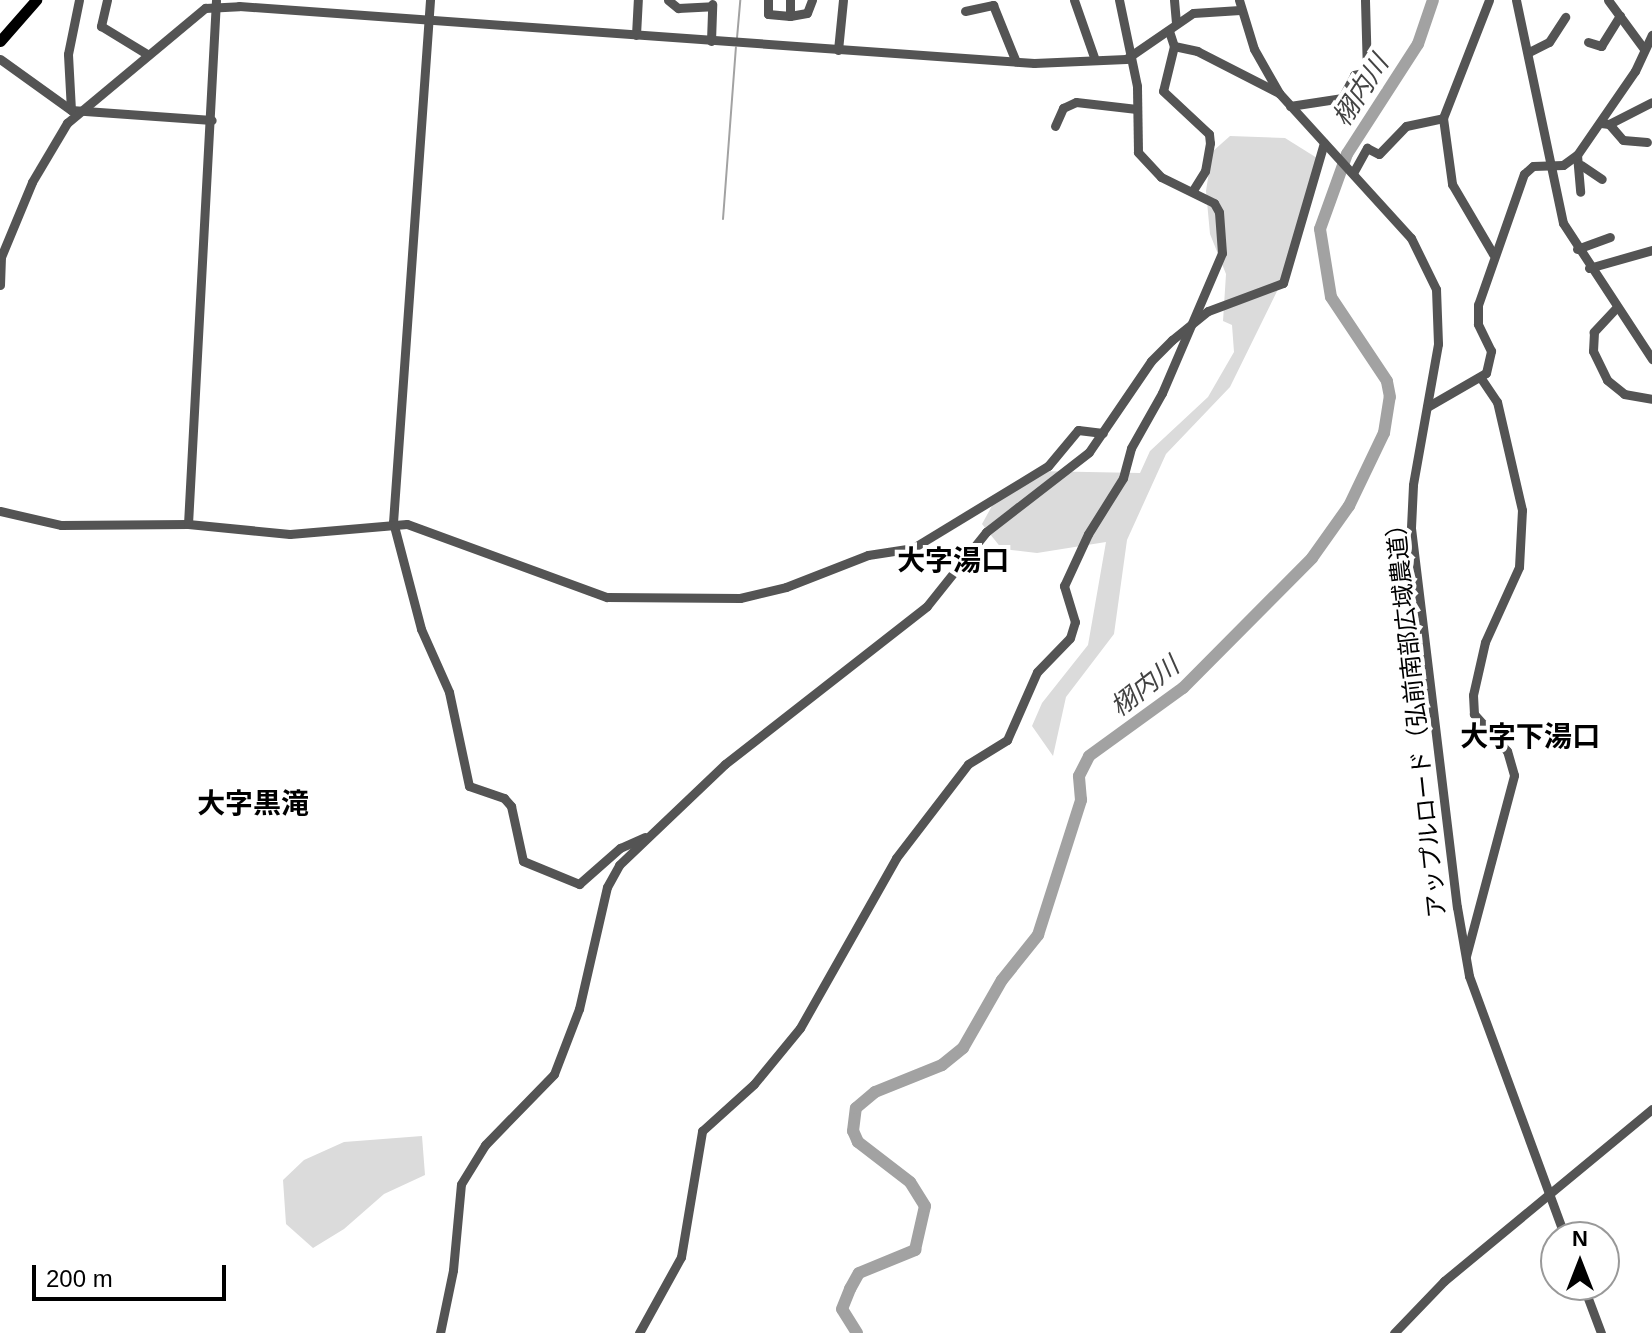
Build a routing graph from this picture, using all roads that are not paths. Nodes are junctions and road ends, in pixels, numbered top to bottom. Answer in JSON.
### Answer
{"nodes":[{"id":1,"x":36,"y":0,"type":"edge"},
{"id":2,"x":79,"y":0,"type":"edge"},
{"id":3,"x":107,"y":0,"type":"edge"},
{"id":4,"x":430,"y":0,"type":"edge"},
{"id":5,"x":638,"y":0,"type":"edge"},
{"id":6,"x":668,"y":0,"type":"edge"},
{"id":7,"x":768,"y":0,"type":"edge"},
{"id":8,"x":790,"y":0,"type":"edge"},
{"id":9,"x":812,"y":0,"type":"edge"},
{"id":10,"x":843,"y":0,"type":"edge"},
{"id":11,"x":1074,"y":0,"type":"edge"},
{"id":12,"x":1119,"y":0,"type":"edge"},
{"id":13,"x":1174,"y":0,"type":"edge"},
{"id":14,"x":1365,"y":0,"type":"edge"},
{"id":15,"x":1489,"y":0,"type":"edge"},
{"id":16,"x":1516,"y":0,"type":"edge"},
{"id":17,"x":1608,"y":0,"type":"edge"},
{"id":18,"x":1619,"y":0,"type":"edge"},
{"id":19,"x":217,"y":3,"type":"edge"},
{"id":20,"x":239,"y":3,"type":"edge"},
{"id":21,"x":712,"y":3,"type":"edge"},
{"id":22,"x":690,"y":5,"type":"edge"},
{"id":23,"x":1240,"y":5,"type":"edge"},
{"id":24,"x":965,"y":11,"type":"dead end"},
{"id":25,"x":1620,"y":14,"type":"junction"},
{"id":26,"x":790,"y":16,"type":"junction"},
{"id":27,"x":1565,"y":17,"type":"dead end"},
{"id":28,"x":429,"y":20,"type":"junction"},
{"id":29,"x":1176,"y":22,"type":"junction"},
{"id":30,"x":1169,"y":31,"type":"junction"},
{"id":31,"x":636,"y":35,"type":"junction"},
{"id":32,"x":1652,"y":35,"type":"edge"},
{"id":33,"x":0,"y":41,"type":"edge"},
{"id":34,"x":711,"y":41,"type":"junction"},
{"id":35,"x":1588,"y":42,"type":"dead end"},
{"id":36,"x":1174,"y":46,"type":"junction"},
{"id":37,"x":1644,"y":49,"type":"junction"},
{"id":38,"x":838,"y":50,"type":"junction"},
{"id":39,"x":1531,"y":51,"type":"junction"},
{"id":40,"x":147,"y":54,"type":"junction"},
{"id":41,"x":1094,"y":57,"type":"junction"},
{"id":42,"x":1131,"y":57,"type":"junction"},
{"id":43,"x":0,"y":59,"type":"edge"},
{"id":44,"x":1016,"y":62,"type":"junction"},
{"id":45,"x":1279,"y":93,"type":"junction"},
{"id":46,"x":1652,"y":102,"type":"edge"},
{"id":47,"x":1290,"y":106,"type":"junction"},
{"id":48,"x":1137,"y":109,"type":"junction"},
{"id":49,"x":76,"y":110,"type":"junction"},
{"id":50,"x":1443,"y":118,"type":"junction"},
{"id":51,"x":212,"y":120,"type":"junction"},
{"id":52,"x":1605,"y":124,"type":"junction"},
{"id":53,"x":1055,"y":126,"type":"dead end"},
{"id":54,"x":1647,"y":142,"type":"dead end"},
{"id":55,"x":1324,"y":143,"type":"junction"},
{"id":56,"x":1579,"y":160,"type":"junction"},
{"id":57,"x":1552,"y":166,"type":"junction"},
{"id":58,"x":1351,"y":171,"type":"junction"},
{"id":59,"x":1602,"y":179,"type":"dead end"},
{"id":60,"x":1193,"y":190,"type":"junction"},
{"id":61,"x":1580,"y":192,"type":"dead end"},
{"id":62,"x":1610,"y":237,"type":"dead end"},
{"id":63,"x":1577,"y":249,"type":"junction"},
{"id":64,"x":1652,"y":250,"type":"edge"},
{"id":65,"x":1493,"y":254,"type":"junction"},
{"id":66,"x":1589,"y":268,"type":"junction"},
{"id":67,"x":0,"y":271,"type":"edge"},
{"id":68,"x":0,"y":285,"type":"edge"},
{"id":69,"x":1616,"y":308,"type":"junction"},
{"id":70,"x":1193,"y":322,"type":"junction"},
{"id":71,"x":1652,"y":359,"type":"edge"},
{"id":72,"x":1481,"y":378,"type":"junction"},
{"id":73,"x":1652,"y":399,"type":"edge"},
{"id":74,"x":1427,"y":407,"type":"junction"},
{"id":75,"x":1103,"y":433,"type":"junction"},
{"id":76,"x":0,"y":511,"type":"edge"},
{"id":77,"x":393,"y":522,"type":"junction"},
{"id":78,"x":188,"y":524,"type":"junction"},
{"id":79,"x":652,"y":834,"type":"junction"},
{"id":80,"x":1465,"y":961,"type":"junction"},
{"id":81,"x":1652,"y":1109,"type":"edge"},
{"id":82,"x":1550,"y":1198,"type":"junction"},
{"id":83,"x":1559,"y":1221,"type":"edge"},
{"id":84,"x":1589,"y":1301,"type":"edge"},
{"id":85,"x":440,"y":1333,"type":"edge"},
{"id":86,"x":639,"y":1333,"type":"edge"},
{"id":87,"x":1394,"y":1333,"type":"edge"},
{"id":88,"x":1601,"y":1333,"type":"edge"}],
"edges":[{"from":1,"to":33,"type":"main road"},
{"from":2,"to":49,"type":"street"},
{"from":3,"to":40,"type":"street"},
{"from":4,"to":28,"type":"street"},
{"from":5,"to":31,"type":"street"},
{"from":6,"to":22,"type":"street"},
{"from":7,"to":26,"type":"street"},
{"from":8,"to":26,"type":"street"},
{"from":9,"to":26,"type":"street"},
{"from":10,"to":38,"type":"street"},
{"from":11,"to":41,"type":"street"},
{"from":12,"to":42,"type":"street"},
{"from":13,"to":29,"type":"street"},
{"from":14,"to":47,"type":"street"},
{"from":15,"to":50,"type":"street"},
{"from":16,"to":39,"type":"street"},
{"from":17,"to":25,"type":"street"},
{"from":18,"to":25,"type":"street"},
{"from":19,"to":20,"type":"street"},
{"from":19,"to":40,"type":"street"},
{"from":19,"to":51,"type":"street"},
{"from":20,"to":28,"type":"street"},
{"from":21,"to":22,"type":"street"},
{"from":21,"to":34,"type":"street"},
{"from":23,"to":29,"type":"street"},
{"from":23,"to":45,"type":"street","name":"アップルロード（弘前南部広域農道）"},
{"from":24,"to":44,"type":"street"},
{"from":25,"to":35,"type":"street"},
{"from":25,"to":37,"type":"street"},
{"from":27,"to":39,"type":"street"},
{"from":28,"to":31,"type":"street"},
{"from":28,"to":77,"type":"street"},
{"from":29,"to":30,"type":"street"},
{"from":30,"to":36,"type":"street"},
{"from":30,"to":42,"type":"street"},
{"from":31,"to":34,"type":"street"},
{"from":32,"to":37,"type":"street"},
{"from":34,"to":38,"type":"street"},
{"from":36,"to":45,"type":"street"},
{"from":36,"to":60,"type":"street"},
{"from":37,"to":52,"type":"street"},
{"from":38,"to":44,"type":"street"},
{"from":39,"to":57,"type":"street"},
{"from":40,"to":49,"type":"street"},
{"from":41,"to":42,"type":"street"},
{"from":41,"to":44,"type":"street"},
{"from":42,"to":48,"type":"street"},
{"from":43,"to":49,"type":"street"},
{"from":45,"to":47,"type":"street","name":"アップルロード（弘前南部広域農道）"},
{"from":46,"to":52,"type":"street"},
{"from":47,"to":55,"type":"street","name":"アップルロード（弘前南部広域農道）"},
{"from":48,"to":53,"type":"street"},
{"from":48,"to":60,"type":"street"},
{"from":49,"to":51,"type":"street"},
{"from":49,"to":67,"type":"street"},
{"from":50,"to":58,"type":"street"},
{"from":50,"to":65,"type":"street"},
{"from":51,"to":78,"type":"street"},
{"from":52,"to":54,"type":"street"},
{"from":52,"to":56,"type":"street"},
{"from":55,"to":58,"type":"street","name":"アップルロード（弘前南部広域農道）"},
{"from":55,"to":70,"type":"street"},
{"from":56,"to":57,"type":"street"},
{"from":56,"to":59,"type":"street"},
{"from":56,"to":61,"type":"street"},
{"from":57,"to":63,"type":"street"},
{"from":57,"to":65,"type":"street"},
{"from":58,"to":74,"type":"street","name":"アップルロード（弘前南部広域農道）"},
{"from":60,"to":70,"type":"street"},
{"from":62,"to":63,"type":"street"},
{"from":63,"to":66,"type":"street"},
{"from":64,"to":66,"type":"street"},
{"from":65,"to":72,"type":"street"},
{"from":66,"to":69,"type":"street"},
{"from":67,"to":68,"type":"street"},
{"from":69,"to":71,"type":"street"},
{"from":69,"to":73,"type":"street"},
{"from":70,"to":75,"type":"street"},
{"from":70,"to":86,"type":"street"},
{"from":72,"to":74,"type":"street"},
{"from":72,"to":80,"type":"street"},
{"from":74,"to":80,"type":"street","name":"アップルロード（弘前南部広域農道）"},
{"from":75,"to":77,"type":"street"},
{"from":75,"to":79,"type":"street"},
{"from":76,"to":78,"type":"street"},
{"from":77,"to":78,"type":"street"},
{"from":77,"to":79,"type":"street"},
{"from":79,"to":85,"type":"street"},
{"from":80,"to":82,"type":"street","name":"アップルロード（弘前南部広域農道）"},
{"from":81,"to":82,"type":"street"},
{"from":82,"to":83,"type":"street","name":"アップルロード（弘前南部広域農道）"},
{"from":82,"to":87,"type":"street"},
{"from":84,"to":88,"type":"street"}]}
